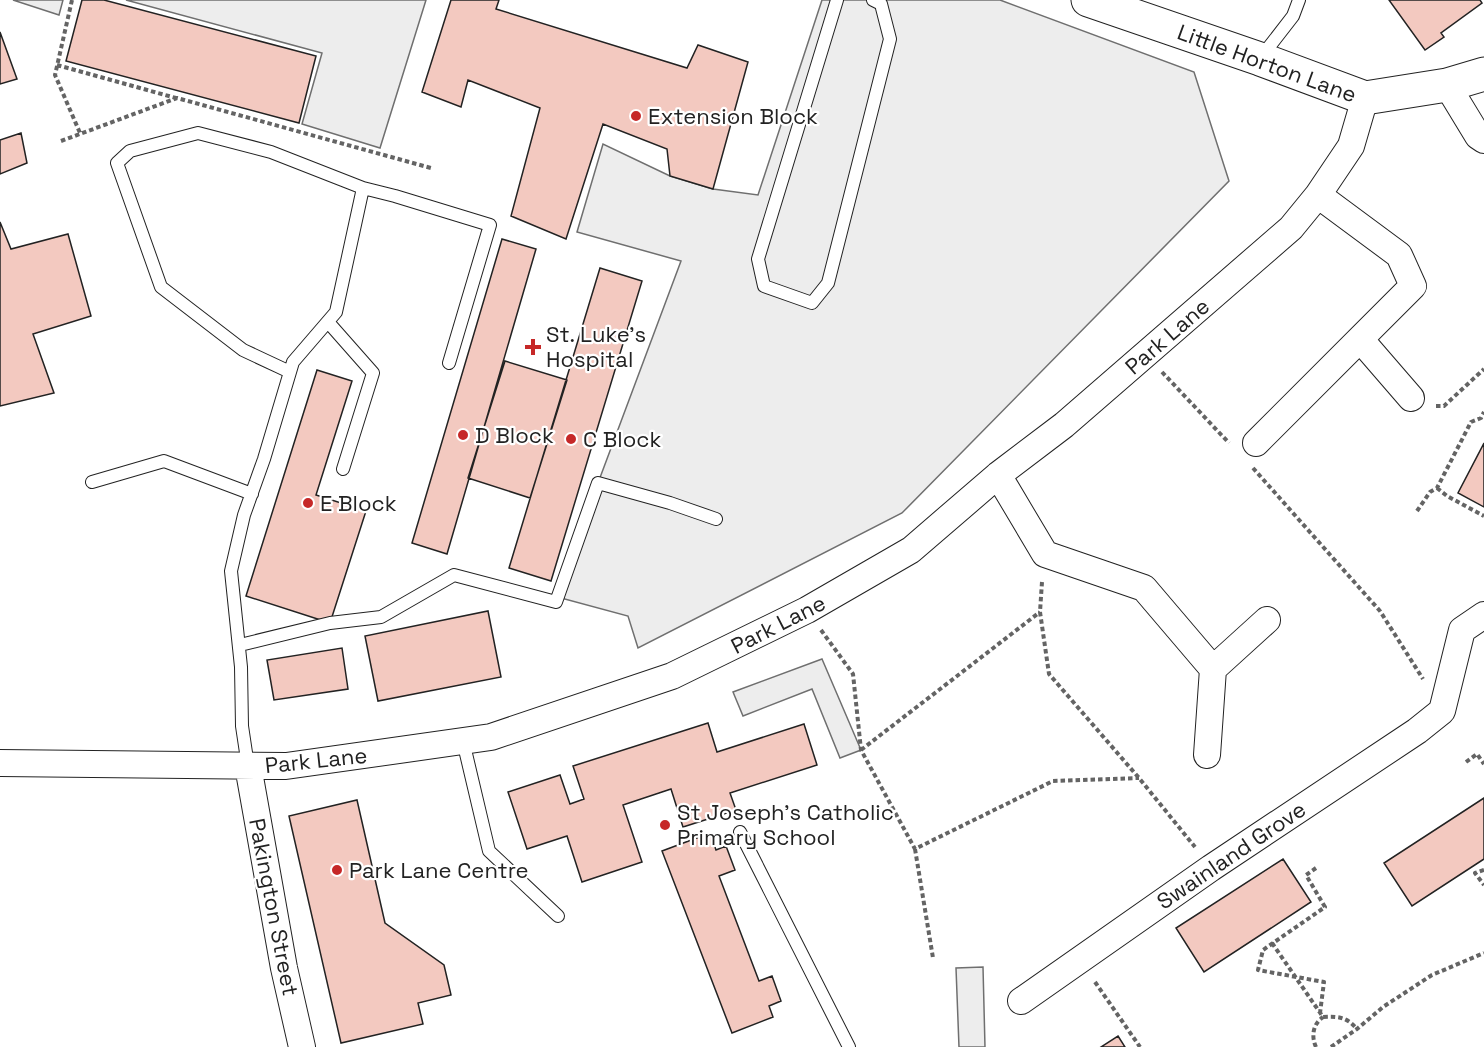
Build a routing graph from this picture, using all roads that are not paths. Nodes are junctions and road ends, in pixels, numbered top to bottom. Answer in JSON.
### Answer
{"nodes":[{"id":1,"x":837,"y":0,"type":"edge"},
{"id":2,"x":873,"y":0,"type":"edge"},
{"id":3,"x":1088,"y":0,"type":"edge"},
{"id":4,"x":1299,"y":0,"type":"edge"},
{"id":5,"x":1260,"y":59,"type":"junction"},
{"id":6,"x":1484,"y":74,"type":"edge"},
{"id":7,"x":1447,"y":85,"type":"junction"},
{"id":8,"x":1365,"y":98,"type":"junction"},
{"id":9,"x":1484,"y":140,"type":"edge"},
{"id":10,"x":363,"y":189,"type":"junction"},
{"id":11,"x":1318,"y":195,"type":"junction"},
{"id":12,"x":328,"y":322,"type":"junction"},
{"id":13,"x":1360,"y":339,"type":"junction"},
{"id":14,"x":448,"y":363,"type":"dead end"},
{"id":15,"x":290,"y":372,"type":"junction"},
{"id":16,"x":1410,"y":398,"type":"road end"},
{"id":17,"x":1248,"y":454,"type":"road end"},
{"id":18,"x":343,"y":469,"type":"dead end"},
{"id":19,"x":998,"y":475,"type":"junction"},
{"id":20,"x":93,"y":482,"type":"dead end"},
{"id":21,"x":252,"y":494,"type":"junction"},
{"id":22,"x":716,"y":519,"type":"dead end"},
{"id":23,"x":1484,"y":615,"type":"edge"},
{"id":24,"x":1267,"y":620,"type":"dead end"},
{"id":25,"x":240,"y":645,"type":"junction"},
{"id":26,"x":1213,"y":669,"type":"junction"},
{"id":27,"x":463,"y":741,"type":"junction"},
{"id":28,"x":1207,"y":755,"type":"dead end"},
{"id":29,"x":0,"y":763,"type":"edge"},
{"id":30,"x":248,"y":766,"type":"junction"},
{"id":31,"x":740,"y":832,"type":"dead end"},
{"id":32,"x":558,"y":916,"type":"dead end"},
{"id":33,"x":1021,"y":1001,"type":"dead end"},
{"id":34,"x":302,"y":1047,"type":"edge"},
{"id":35,"x":849,"y":1047,"type":"edge"}],
"edges":[{"from":1,"to":2,"type":"lane"},
{"from":3,"to":5,"type":"street","name":"Little Horton Lane"},
{"from":4,"to":5,"type":"lane"},
{"from":5,"to":8,"type":"street","name":"Little Horton Lane"},
{"from":6,"to":7,"type":"street","name":"Little Horton Lane"},
{"from":7,"to":8,"type":"street","name":"Little Horton Lane"},
{"from":7,"to":9,"type":"street"},
{"from":8,"to":11,"type":"street","name":"Park Lane"},
{"from":10,"to":12,"type":"lane"},
{"from":10,"to":14,"type":"lane"},
{"from":10,"to":15,"type":"lane"},
{"from":11,"to":13,"type":"street"},
{"from":11,"to":19,"type":"street","name":"Park Lane"},
{"from":12,"to":15,"type":"lane"},
{"from":12,"to":18,"type":"lane"},
{"from":13,"to":16,"type":"street"},
{"from":13,"to":17,"type":"street"},
{"from":15,"to":21,"type":"lane"},
{"from":19,"to":26,"type":"street"},
{"from":19,"to":27,"type":"street","name":"Park Lane"},
{"from":20,"to":21,"type":"lane"},
{"from":21,"to":25,"type":"lane"},
{"from":22,"to":25,"type":"lane"},
{"from":23,"to":33,"type":"street","name":"Swainland Grove"},
{"from":24,"to":26,"type":"street"},
{"from":25,"to":30,"type":"lane"},
{"from":26,"to":28,"type":"street"},
{"from":27,"to":30,"type":"street","name":"Park Lane"},
{"from":27,"to":32,"type":"lane"},
{"from":29,"to":30,"type":"street","name":"Park Lane"},
{"from":30,"to":34,"type":"street","name":"Pakington Street"},
{"from":31,"to":35,"type":"lane"}]}
